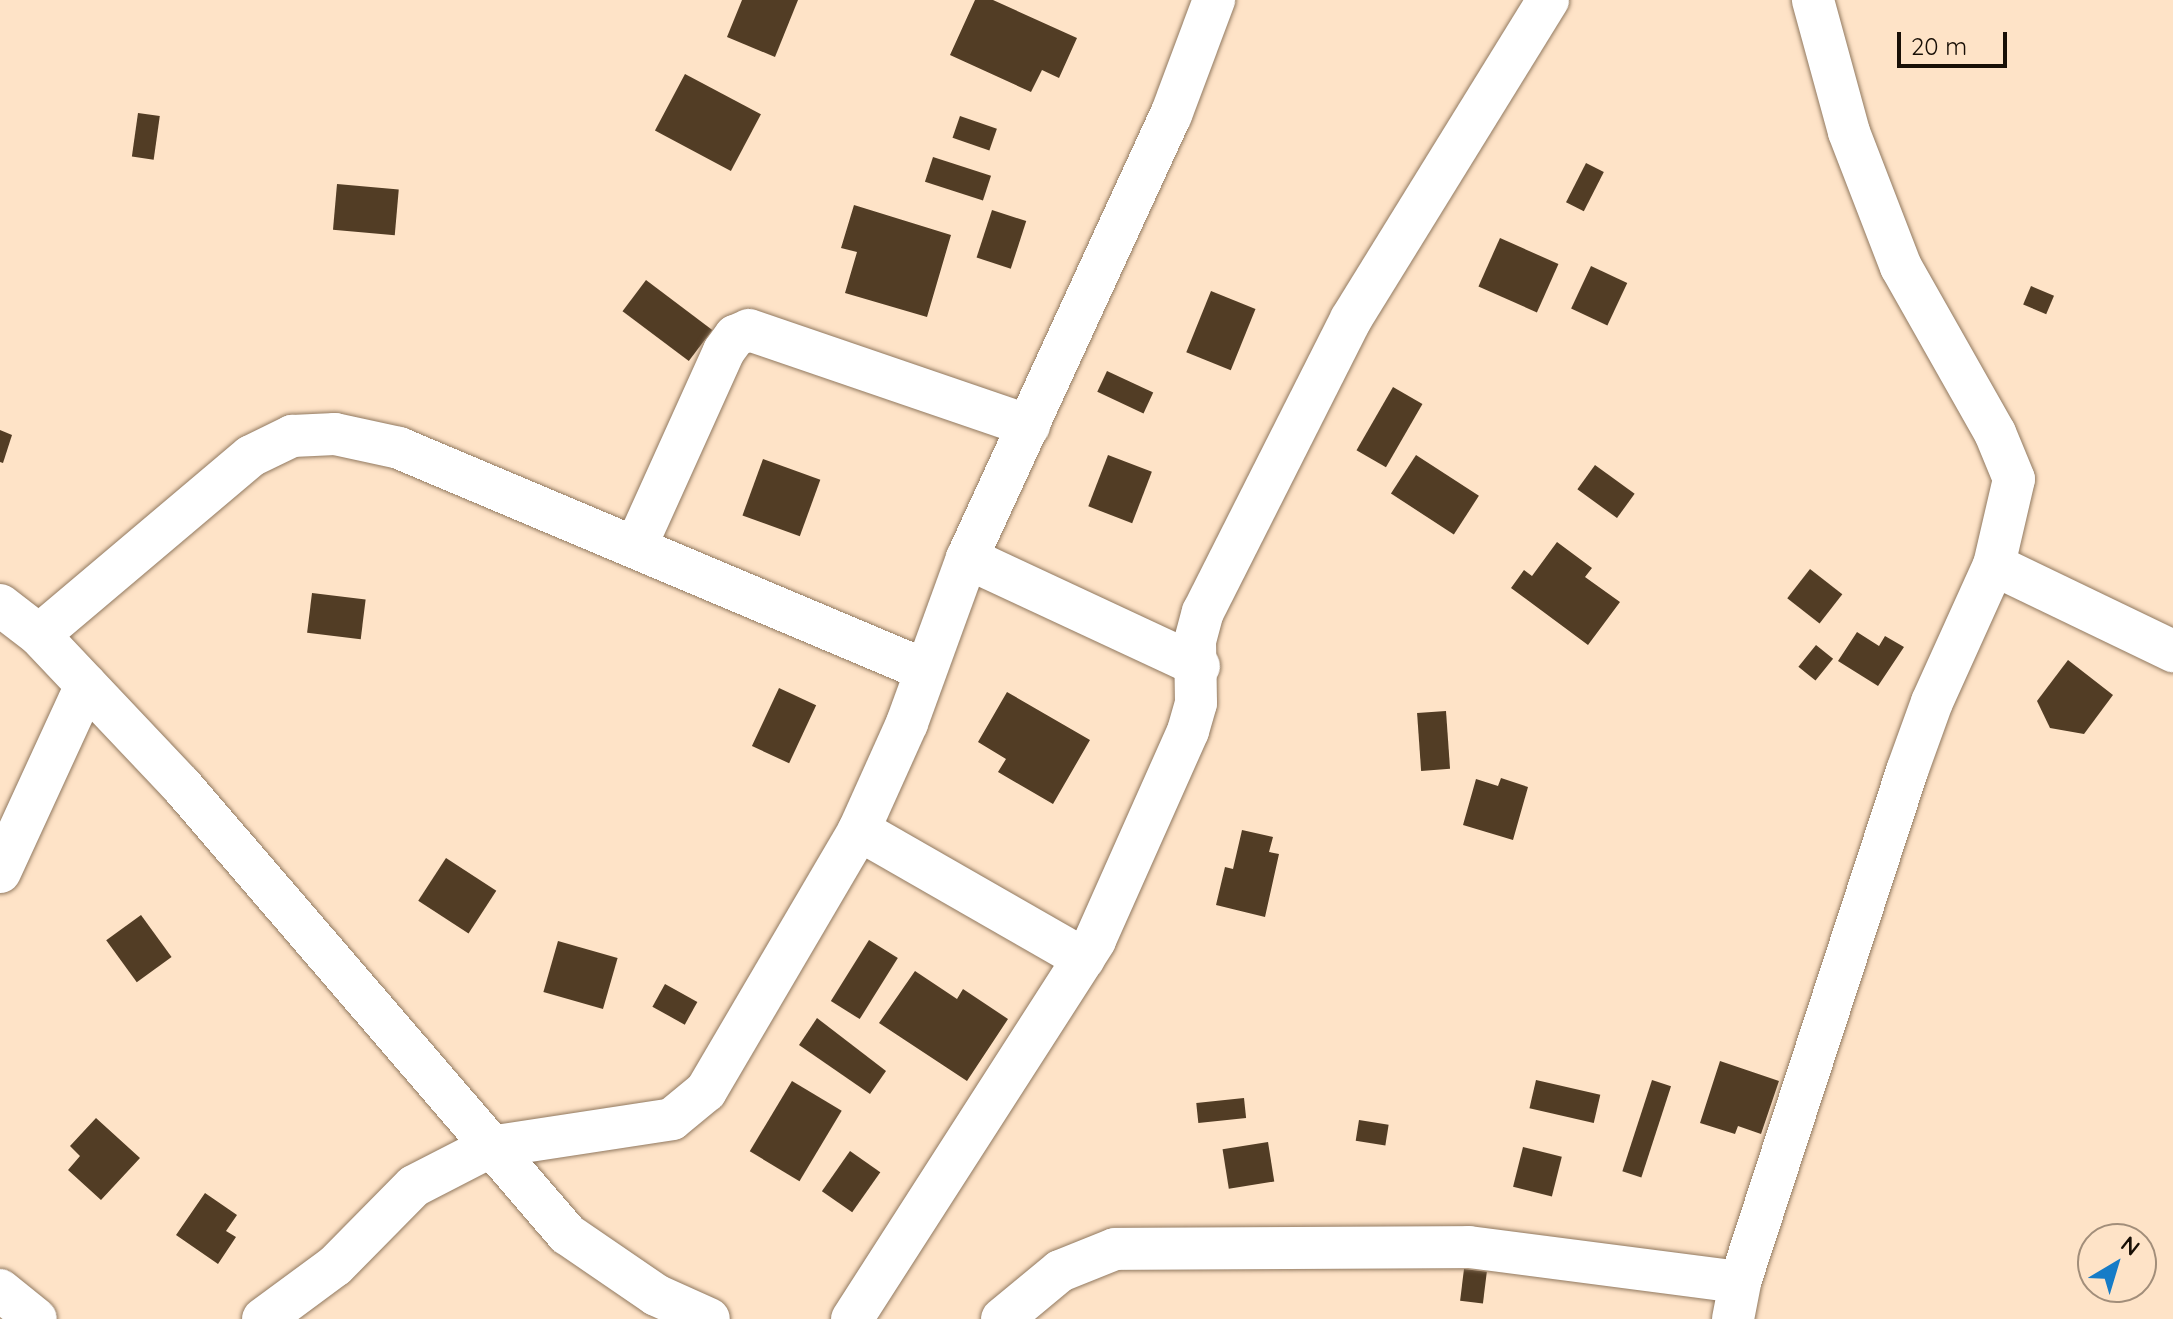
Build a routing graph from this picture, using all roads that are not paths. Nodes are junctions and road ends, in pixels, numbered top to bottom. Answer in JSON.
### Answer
{"nodes":[{"id":1,"x":1214,"y":0,"type":"edge"},
{"id":2,"x":1548,"y":0,"type":"edge"},
{"id":3,"x":1813,"y":0,"type":"edge"},
{"id":4,"x":1029,"y":426,"type":"junction"},
{"id":5,"x":636,"y":546,"type":"junction"},
{"id":6,"x":967,"y":558,"type":"junction"},
{"id":7,"x":1994,"y":565,"type":"junction"},
{"id":8,"x":0,"y":605,"type":"edge"},
{"id":9,"x":39,"y":635,"type":"junction"},
{"id":10,"x":2173,"y":651,"type":"edge"},
{"id":11,"x":1199,"y":666,"type":"junction"},
{"id":12,"x":925,"y":670,"type":"junction"},
{"id":13,"x":86,"y":685,"type":"junction"},
{"id":14,"x":859,"y":830,"type":"junction"},
{"id":15,"x":0,"y":872,"type":"edge"},
{"id":16,"x":1084,"y":959,"type":"junction"},
{"id":17,"x":490,"y":1147,"type":"junction"},
{"id":18,"x":0,"y":1290,"type":"edge"},
{"id":19,"x":1736,"y":1300,"type":"edge"},
{"id":20,"x":36,"y":1319,"type":"edge"},
{"id":21,"x":263,"y":1319,"type":"edge"},
{"id":22,"x":709,"y":1319,"type":"edge"},
{"id":23,"x":852,"y":1319,"type":"edge"},
{"id":24,"x":1002,"y":1319,"type":"edge"}],
"edges":[{"from":1,"to":4,"type":"street"},
{"from":2,"to":11,"type":"street"},
{"from":3,"to":7,"type":"street"},
{"from":4,"to":5,"type":"street"},
{"from":4,"to":6,"type":"street"},
{"from":5,"to":9,"type":"street"},
{"from":5,"to":12,"type":"street"},
{"from":6,"to":11,"type":"street"},
{"from":6,"to":12,"type":"street"},
{"from":7,"to":10,"type":"street"},
{"from":7,"to":19,"type":"street"},
{"from":8,"to":9,"type":"street"},
{"from":9,"to":13,"type":"street"},
{"from":11,"to":16,"type":"street"},
{"from":12,"to":14,"type":"street"},
{"from":13,"to":15,"type":"street"},
{"from":13,"to":17,"type":"street"},
{"from":14,"to":16,"type":"street"},
{"from":14,"to":17,"type":"street"},
{"from":16,"to":23,"type":"street"},
{"from":17,"to":21,"type":"street"},
{"from":17,"to":22,"type":"street"},
{"from":18,"to":20,"type":"street"},
{"from":19,"to":24,"type":"street"}]}
